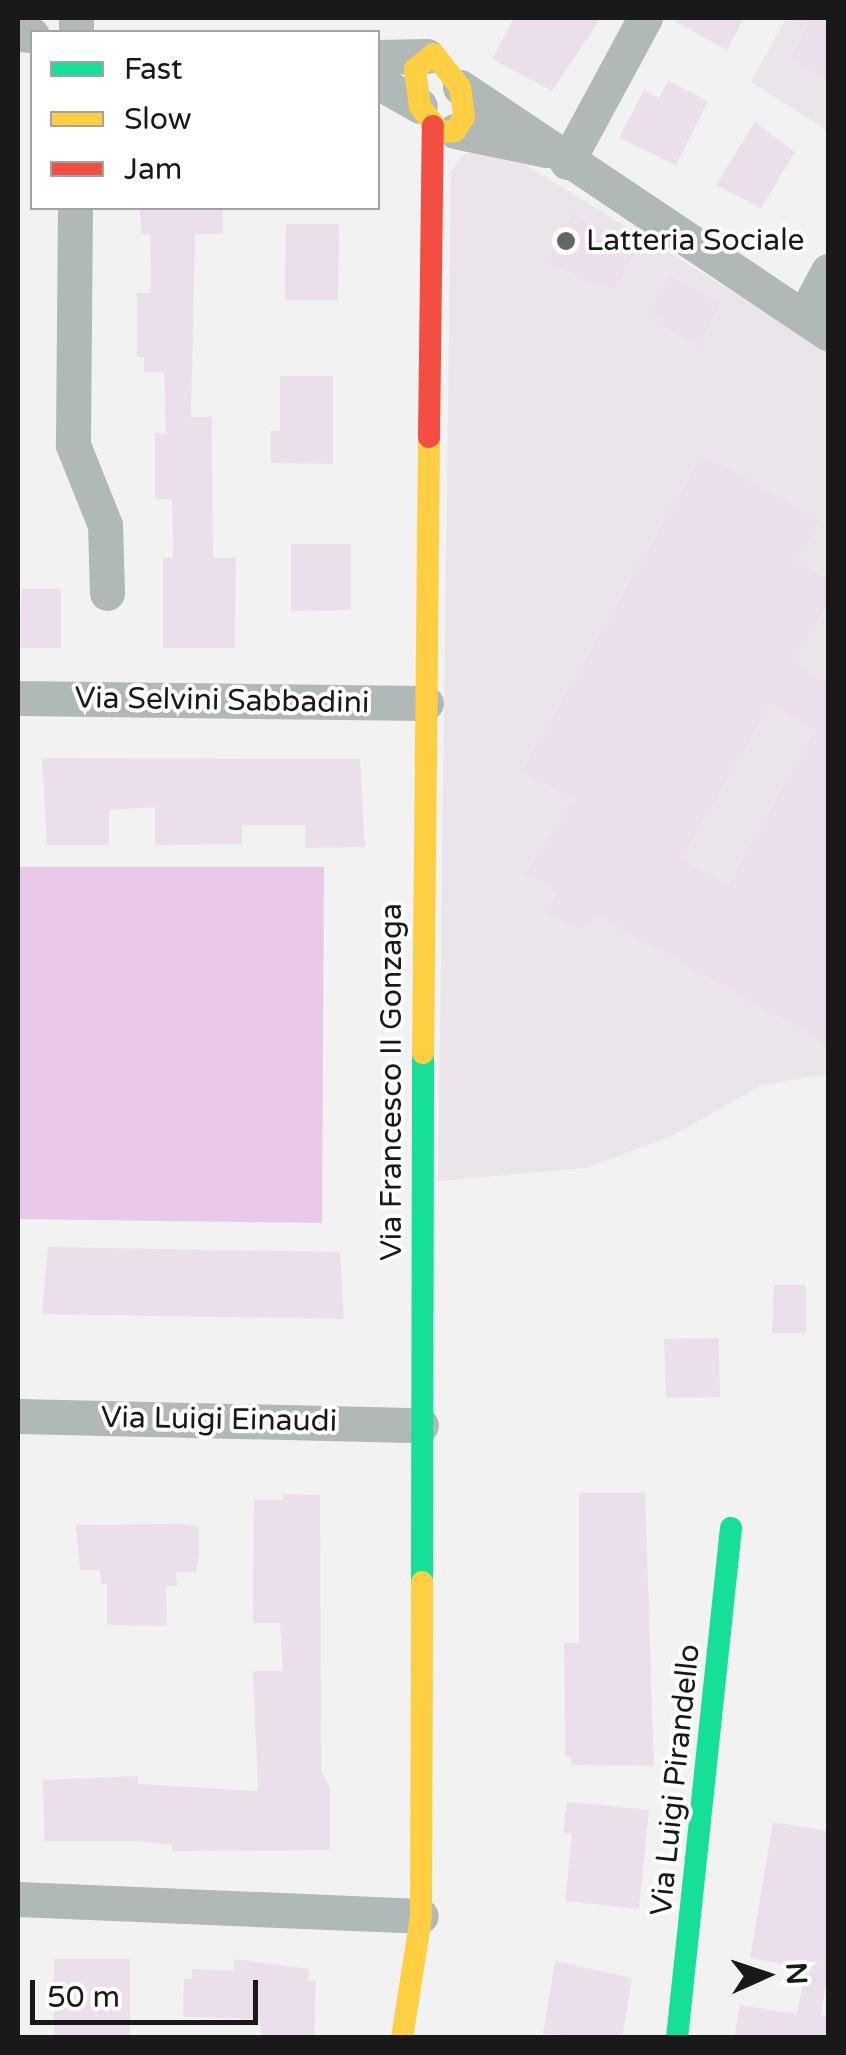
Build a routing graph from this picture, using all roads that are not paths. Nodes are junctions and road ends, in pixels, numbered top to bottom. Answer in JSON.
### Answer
{"nodes":[{"id":1,"x":645,"y":18,"type":"edge"},
{"id":2,"x":432,"y":49,"type":"junction"},
{"id":3,"x":380,"y":57,"type":"edge"},
{"id":4,"x":380,"y":83,"type":"edge"},
{"id":5,"x":460,"y":87,"type":"junction"},
{"id":6,"x":436,"y":121,"type":"junction"},
{"id":7,"x":557,"y":156,"type":"junction"},
{"id":8,"x":75,"y":210,"type":"edge"},
{"id":9,"x":828,"y":271,"type":"edge"},
{"id":10,"x":816,"y":324,"type":"edge"},
{"id":11,"x":107,"y":593,"type":"dead end"},
{"id":12,"x":18,"y":698,"type":"edge"},
{"id":13,"x":426,"y":704,"type":"junction"},
{"id":14,"x":18,"y":1416,"type":"edge"},
{"id":15,"x":421,"y":1425,"type":"junction"},
{"id":16,"x":731,"y":1528,"type":"dead end"},
{"id":17,"x":18,"y":1899,"type":"edge"},
{"id":18,"x":420,"y":1916,"type":"junction"},
{"id":19,"x":402,"y":2038,"type":"edge"},
{"id":20,"x":678,"y":2038,"type":"edge"}],
"edges":[{"from":1,"to":7,"type":"street"},
{"from":2,"to":3,"type":"street"},
{"from":2,"to":5,"type":"street"},
{"from":2,"to":6,"type":"street","name":"Via Francesco II Gonzaga"},
{"from":4,"to":6,"type":"street"},
{"from":5,"to":6,"type":"street","name":"Via Francesco II Gonzaga"},
{"from":5,"to":7,"type":"street"},
{"from":6,"to":7,"type":"street"},
{"from":6,"to":13,"type":"street","name":"Via Francesco II Gonzaga"},
{"from":7,"to":10,"type":"street"},
{"from":8,"to":11,"type":"street"},
{"from":9,"to":10,"type":"street"},
{"from":12,"to":13,"type":"street","name":"Via Selvini Sabbadini"},
{"from":13,"to":15,"type":"street","name":"Via Francesco II Gonzaga"},
{"from":14,"to":15,"type":"street","name":"Via Luigi Einaudi"},
{"from":15,"to":18,"type":"street","name":"Via Francesco II Gonzaga"},
{"from":16,"to":20,"type":"street","name":"Via Luigi Pirandello"},
{"from":17,"to":18,"type":"street"},
{"from":18,"to":19,"type":"street","name":"Via Francesco II Gonzaga"}]}
